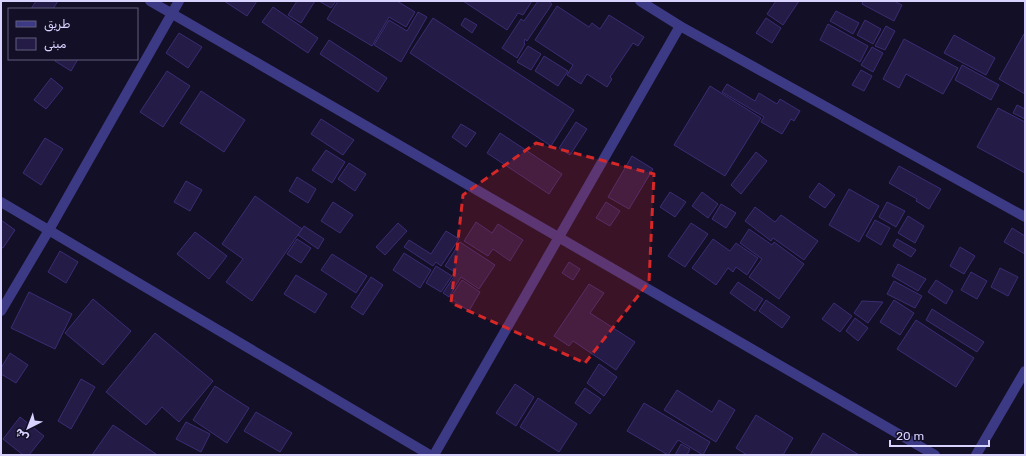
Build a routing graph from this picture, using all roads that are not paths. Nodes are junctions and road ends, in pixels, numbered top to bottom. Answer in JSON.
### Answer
{"nodes":[{"id":1,"x":150,"y":1,"type":"edge"},
{"id":2,"x":179,"y":1,"type":"edge"},
{"id":3,"x":640,"y":1,"type":"edge"},
{"id":4,"x":662,"y":1,"type":"edge"},
{"id":5,"x":656,"y":10,"type":"junction"},
{"id":6,"x":172,"y":14,"type":"junction"},
{"id":7,"x":680,"y":26,"type":"junction"},
{"id":8,"x":1,"y":202,"type":"edge"},
{"id":9,"x":1025,"y":217,"type":"edge"},
{"id":10,"x":49,"y":230,"type":"junction"},
{"id":11,"x":558,"y":236,"type":"junction"},
{"id":12,"x":1,"y":311,"type":"edge"},
{"id":13,"x":1025,"y":371,"type":"edge"},
{"id":14,"x":430,"y":455,"type":"edge"},
{"id":15,"x":434,"y":455,"type":"edge"},
{"id":16,"x":935,"y":455,"type":"edge"},
{"id":17,"x":976,"y":455,"type":"edge"}],
"edges":[{"from":1,"to":6,"type":"street"},
{"from":2,"to":6,"type":"street"},
{"from":3,"to":5,"type":"street"},
{"from":4,"to":5,"type":"street"},
{"from":5,"to":7,"type":"street"},
{"from":6,"to":10,"type":"street"},
{"from":6,"to":11,"type":"street"},
{"from":7,"to":9,"type":"street"},
{"from":7,"to":11,"type":"street"},
{"from":8,"to":10,"type":"street"},
{"from":10,"to":12,"type":"street"},
{"from":10,"to":14,"type":"street"},
{"from":11,"to":15,"type":"street"},
{"from":11,"to":16,"type":"street"},
{"from":13,"to":17,"type":"street"}]}
